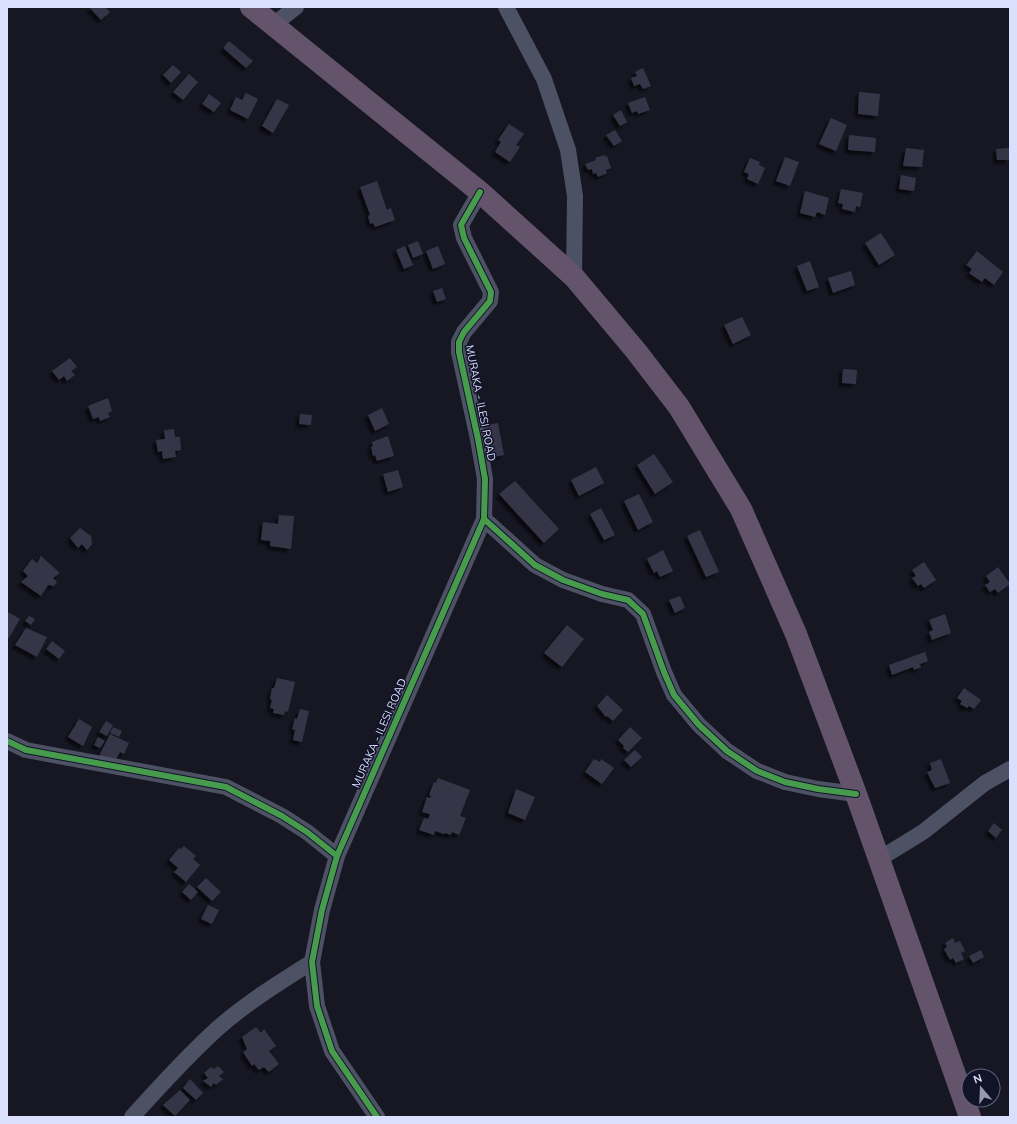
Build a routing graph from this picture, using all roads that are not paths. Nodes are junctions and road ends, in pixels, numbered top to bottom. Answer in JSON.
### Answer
{"nodes":[{"id":1,"x":251,"y":7,"type":"edge"},
{"id":2,"x":296,"y":7,"type":"edge"},
{"id":3,"x":506,"y":7,"type":"edge"},
{"id":4,"x":273,"y":25,"type":"junction"},
{"id":5,"x":480,"y":192,"type":"junction"},
{"id":6,"x":574,"y":277,"type":"junction"},
{"id":7,"x":484,"y":519,"type":"junction"},
{"id":8,"x":7,"y":741,"type":"edge"},
{"id":9,"x":1010,"y":769,"type":"edge"},
{"id":10,"x":856,"y":794,"type":"junction"},
{"id":11,"x":337,"y":856,"type":"junction"},
{"id":12,"x":880,"y":860,"type":"junction"},
{"id":13,"x":312,"y":962,"type":"junction"},
{"id":14,"x":132,"y":1117,"type":"edge"},
{"id":15,"x":377,"y":1117,"type":"edge"},
{"id":16,"x":970,"y":1117,"type":"edge"}],
"edges":[{"from":1,"to":4,"type":"highway"},
{"from":2,"to":4,"type":"street"},
{"from":3,"to":6,"type":"street"},
{"from":4,"to":5,"type":"highway"},
{"from":5,"to":6,"type":"highway"},
{"from":5,"to":7,"type":"street","name":"MURAKA - ILESI ROAD"},
{"from":6,"to":10,"type":"highway"},
{"from":7,"to":10,"type":"street"},
{"from":7,"to":11,"type":"street","name":"MURAKA - ILESI ROAD"},
{"from":8,"to":11,"type":"street"},
{"from":9,"to":12,"type":"street"},
{"from":10,"to":12,"type":"highway"},
{"from":11,"to":13,"type":"street","name":"MURAKA - ILESI ROAD"},
{"from":12,"to":16,"type":"highway"},
{"from":13,"to":14,"type":"street"},
{"from":13,"to":15,"type":"street","name":"MURAKA - ILESI ROAD"}]}
